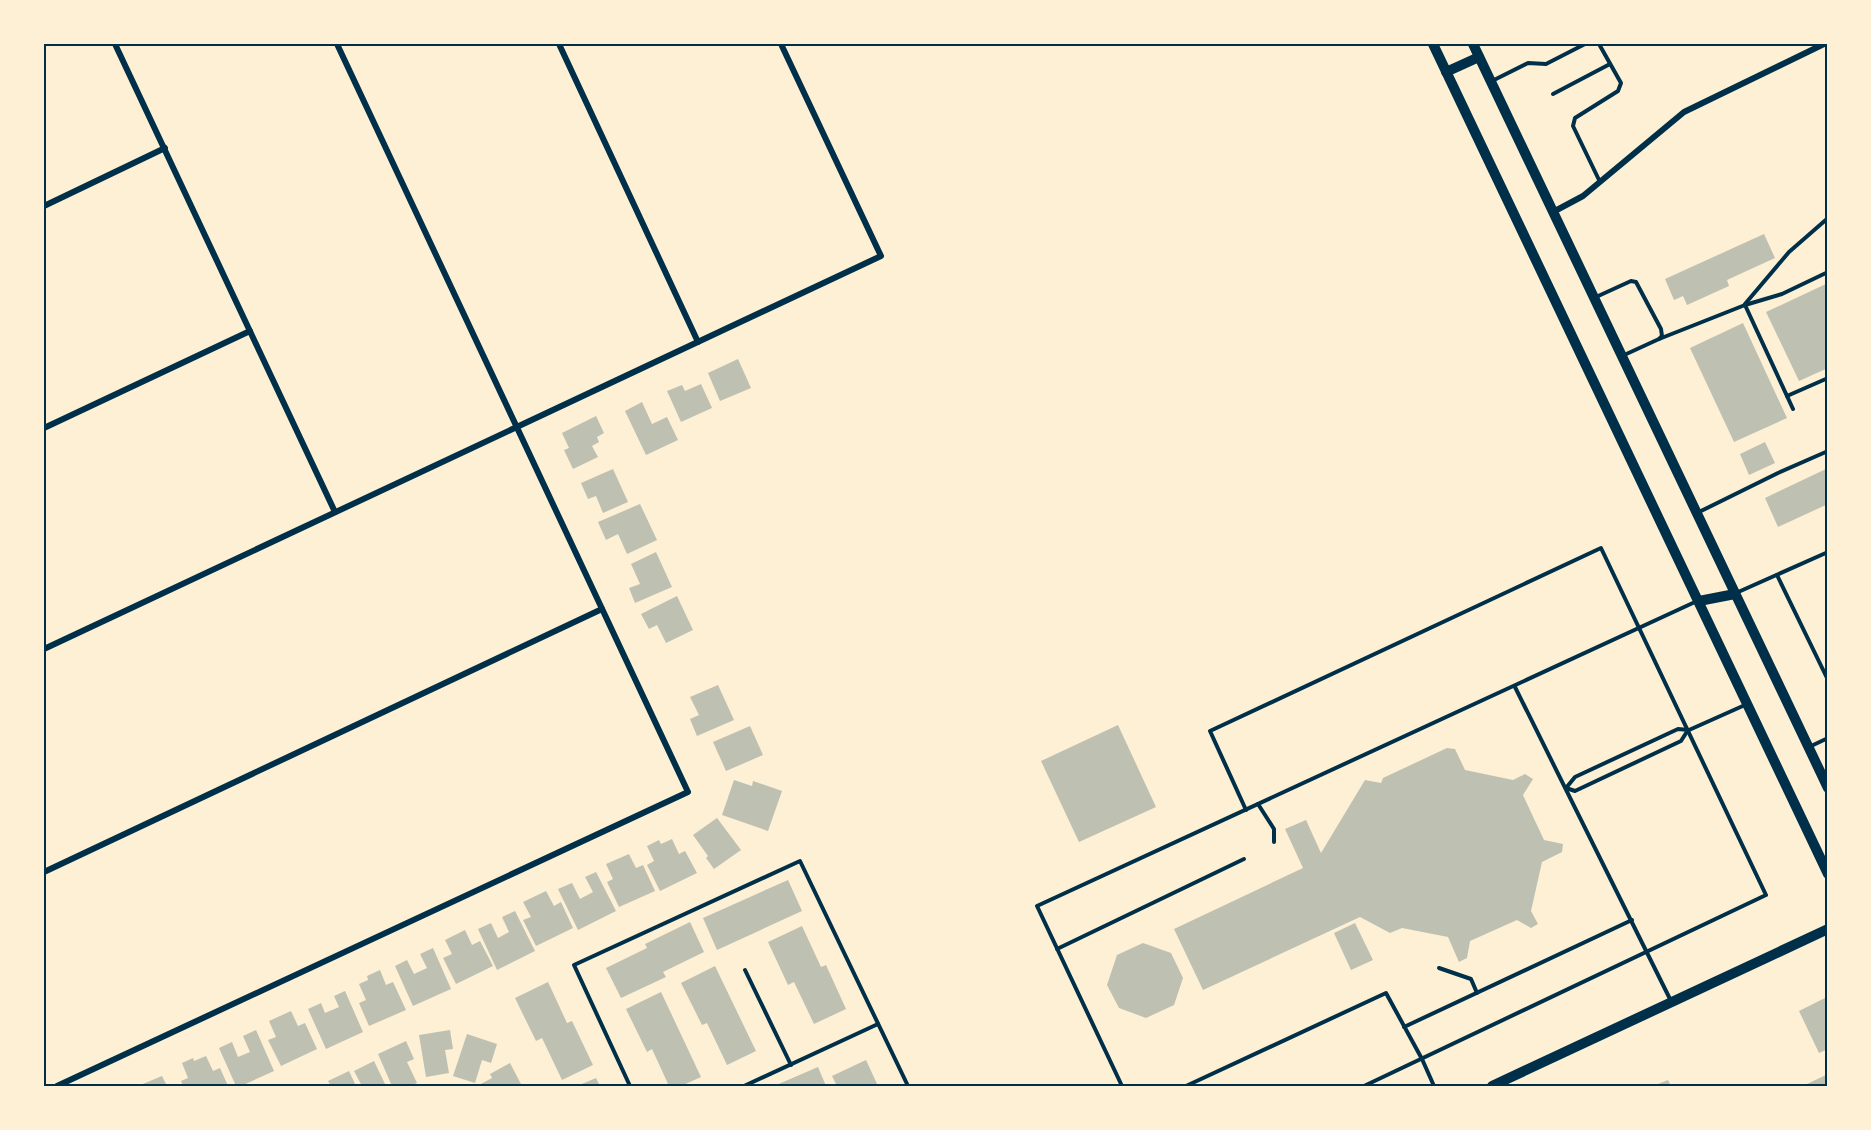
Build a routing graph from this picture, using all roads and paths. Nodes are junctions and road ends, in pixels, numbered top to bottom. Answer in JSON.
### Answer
{"nodes":[{"id":1,"x":115,"y":44,"type":"edge"},
{"id":2,"x":337,"y":44,"type":"edge"},
{"id":3,"x":559,"y":44,"type":"edge"},
{"id":4,"x":781,"y":44,"type":"edge"},
{"id":5,"x":1433,"y":44,"type":"edge"},
{"id":6,"x":1473,"y":44,"type":"edge"},
{"id":7,"x":1585,"y":44,"type":"edge"},
{"id":8,"x":1599,"y":44,"type":"edge"},
{"id":9,"x":1824,"y":44,"type":"edge"},
{"id":10,"x":1479,"y":57,"type":"junction"},
{"id":11,"x":1610,"y":64,"type":"junction"},
{"id":12,"x":1446,"y":72,"type":"junction"},
{"id":13,"x":1491,"y":81,"type":"junction"},
{"id":14,"x":1553,"y":94,"type":"dead end"},
{"id":15,"x":165,"y":148,"type":"junction"},
{"id":16,"x":1600,"y":182,"type":"junction"},
{"id":17,"x":44,"y":206,"type":"edge"},
{"id":18,"x":1553,"y":212,"type":"junction"},
{"id":19,"x":1827,"y":218,"type":"edge"},
{"id":20,"x":1827,"y":272,"type":"edge"},
{"id":21,"x":1594,"y":298,"type":"junction"},
{"id":22,"x":1745,"y":305,"type":"junction"},
{"id":23,"x":250,"y":331,"type":"junction"},
{"id":24,"x":1659,"y":339,"type":"junction"},
{"id":25,"x":698,"y":342,"type":"junction"},
{"id":26,"x":1622,"y":356,"type":"junction"},
{"id":27,"x":1827,"y":378,"type":"edge"},
{"id":28,"x":1787,"y":396,"type":"junction"},
{"id":29,"x":1793,"y":409,"type":"dead end"},
{"id":30,"x":517,"y":427,"type":"junction"},
{"id":31,"x":44,"y":428,"type":"edge"},
{"id":32,"x":1827,"y":451,"type":"edge"},
{"id":33,"x":336,"y":512,"type":"junction"},
{"id":34,"x":1697,"y":513,"type":"junction"},
{"id":35,"x":1827,"y":552,"type":"edge"},
{"id":36,"x":1777,"y":575,"type":"junction"},
{"id":37,"x":1735,"y":594,"type":"junction"},
{"id":38,"x":1699,"y":601,"type":"junction"},
{"id":39,"x":602,"y":609,"type":"junction"},
{"id":40,"x":1639,"y":628,"type":"junction"},
{"id":41,"x":44,"y":649,"type":"edge"},
{"id":42,"x":1827,"y":680,"type":"edge"},
{"id":43,"x":1515,"y":687,"type":"junction"},
{"id":44,"x":1747,"y":704,"type":"junction"},
{"id":45,"x":1689,"y":730,"type":"junction"},
{"id":46,"x":1827,"y":738,"type":"edge"},
{"id":47,"x":1808,"y":747,"type":"junction"},
{"id":48,"x":1566,"y":788,"type":"junction"},
{"id":49,"x":1827,"y":788,"type":"edge"},
{"id":50,"x":1258,"y":804,"type":"junction"},
{"id":51,"x":1246,"y":810,"type":"junction"},
{"id":52,"x":1274,"y":842,"type":"dead end"},
{"id":53,"x":1244,"y":859,"type":"dead end"},
{"id":54,"x":44,"y":872,"type":"edge"},
{"id":55,"x":1827,"y":874,"type":"edge"},
{"id":56,"x":1632,"y":920,"type":"junction"},
{"id":57,"x":1827,"y":929,"type":"edge"},
{"id":58,"x":1057,"y":949,"type":"junction"},
{"id":59,"x":1647,"y":952,"type":"junction"},
{"id":60,"x":1439,"y":968,"type":"dead end"},
{"id":61,"x":746,"y":970,"type":"dead end"},
{"id":62,"x":1477,"y":993,"type":"junction"},
{"id":63,"x":1671,"y":1002,"type":"junction"},
{"id":64,"x":878,"y":1024,"type":"junction"},
{"id":65,"x":1404,"y":1027,"type":"junction"},
{"id":66,"x":1422,"y":1059,"type":"junction"},
{"id":67,"x":790,"y":1065,"type":"junction"},
{"id":68,"x":57,"y":1086,"type":"edge"},
{"id":69,"x":630,"y":1086,"type":"edge"},
{"id":70,"x":744,"y":1086,"type":"edge"},
{"id":71,"x":908,"y":1086,"type":"edge"},
{"id":72,"x":1122,"y":1086,"type":"edge"},
{"id":73,"x":1186,"y":1086,"type":"edge"},
{"id":74,"x":1364,"y":1086,"type":"edge"},
{"id":75,"x":1434,"y":1086,"type":"edge"},
{"id":76,"x":1492,"y":1086,"type":"edge"}],
"edges":[{"from":1,"to":15,"type":"street"},
{"from":2,"to":30,"type":"street"},
{"from":3,"to":25,"type":"street"},
{"from":4,"to":25,"type":"street"},
{"from":5,"to":12,"type":"main road"},
{"from":6,"to":10,"type":"main road"},
{"from":7,"to":13,"type":"lane"},
{"from":8,"to":11,"type":"lane"},
{"from":9,"to":16,"type":"street"},
{"from":10,"to":12,"type":"main road"},
{"from":10,"to":13,"type":"main road"},
{"from":11,"to":14,"type":"lane"},
{"from":11,"to":16,"type":"lane"},
{"from":12,"to":38,"type":"main road"},
{"from":13,"to":18,"type":"main road"},
{"from":15,"to":17,"type":"street"},
{"from":15,"to":23,"type":"street"},
{"from":16,"to":18,"type":"street"},
{"from":18,"to":21,"type":"main road"},
{"from":19,"to":22,"type":"lane"},
{"from":20,"to":22,"type":"lane"},
{"from":21,"to":24,"type":"lane"},
{"from":21,"to":26,"type":"main road"},
{"from":22,"to":24,"type":"lane"},
{"from":22,"to":28,"type":"lane"},
{"from":23,"to":31,"type":"street"},
{"from":23,"to":33,"type":"street"},
{"from":24,"to":26,"type":"lane"},
{"from":25,"to":30,"type":"street"},
{"from":26,"to":34,"type":"main road"},
{"from":27,"to":28,"type":"lane"},
{"from":28,"to":29,"type":"lane"},
{"from":30,"to":33,"type":"street"},
{"from":30,"to":39,"type":"street"},
{"from":32,"to":34,"type":"lane"},
{"from":33,"to":41,"type":"street"},
{"from":34,"to":37,"type":"main road"},
{"from":35,"to":36,"type":"lane"},
{"from":36,"to":37,"type":"lane"},
{"from":36,"to":42,"type":"lane"},
{"from":37,"to":38,"type":"main road"},
{"from":37,"to":47,"type":"main road"},
{"from":38,"to":40,"type":"lane"},
{"from":38,"to":44,"type":"main road"},
{"from":39,"to":54,"type":"street"},
{"from":39,"to":68,"type":"street"},
{"from":40,"to":43,"type":"lane"},
{"from":40,"to":45,"type":"lane"},
{"from":40,"to":51,"type":"lane"},
{"from":43,"to":48,"type":"lane"},
{"from":43,"to":50,"type":"lane"},
{"from":44,"to":45,"type":"lane"},
{"from":44,"to":55,"type":"main road"},
{"from":45,"to":48,"type":"lane"},
{"from":45,"to":48,"type":"lane"},
{"from":45,"to":59,"type":"lane"},
{"from":46,"to":47,"type":"lane"},
{"from":47,"to":49,"type":"main road"},
{"from":48,"to":56,"type":"lane"},
{"from":50,"to":51,"type":"lane"},
{"from":50,"to":52,"type":"lane"},
{"from":51,"to":58,"type":"lane"},
{"from":53,"to":58,"type":"lane"},
{"from":56,"to":59,"type":"lane"},
{"from":56,"to":62,"type":"lane"},
{"from":57,"to":63,"type":"main road"},
{"from":58,"to":72,"type":"lane"},
{"from":59,"to":63,"type":"lane"},
{"from":59,"to":66,"type":"lane"},
{"from":60,"to":62,"type":"lane"},
{"from":61,"to":67,"type":"lane"},
{"from":62,"to":65,"type":"lane"},
{"from":63,"to":76,"type":"main road"},
{"from":64,"to":67,"type":"lane"},
{"from":64,"to":69,"type":"lane"},
{"from":64,"to":71,"type":"lane"},
{"from":65,"to":66,"type":"lane"},
{"from":65,"to":73,"type":"lane"},
{"from":66,"to":74,"type":"lane"},
{"from":66,"to":75,"type":"lane"},
{"from":67,"to":70,"type":"lane"}]}
